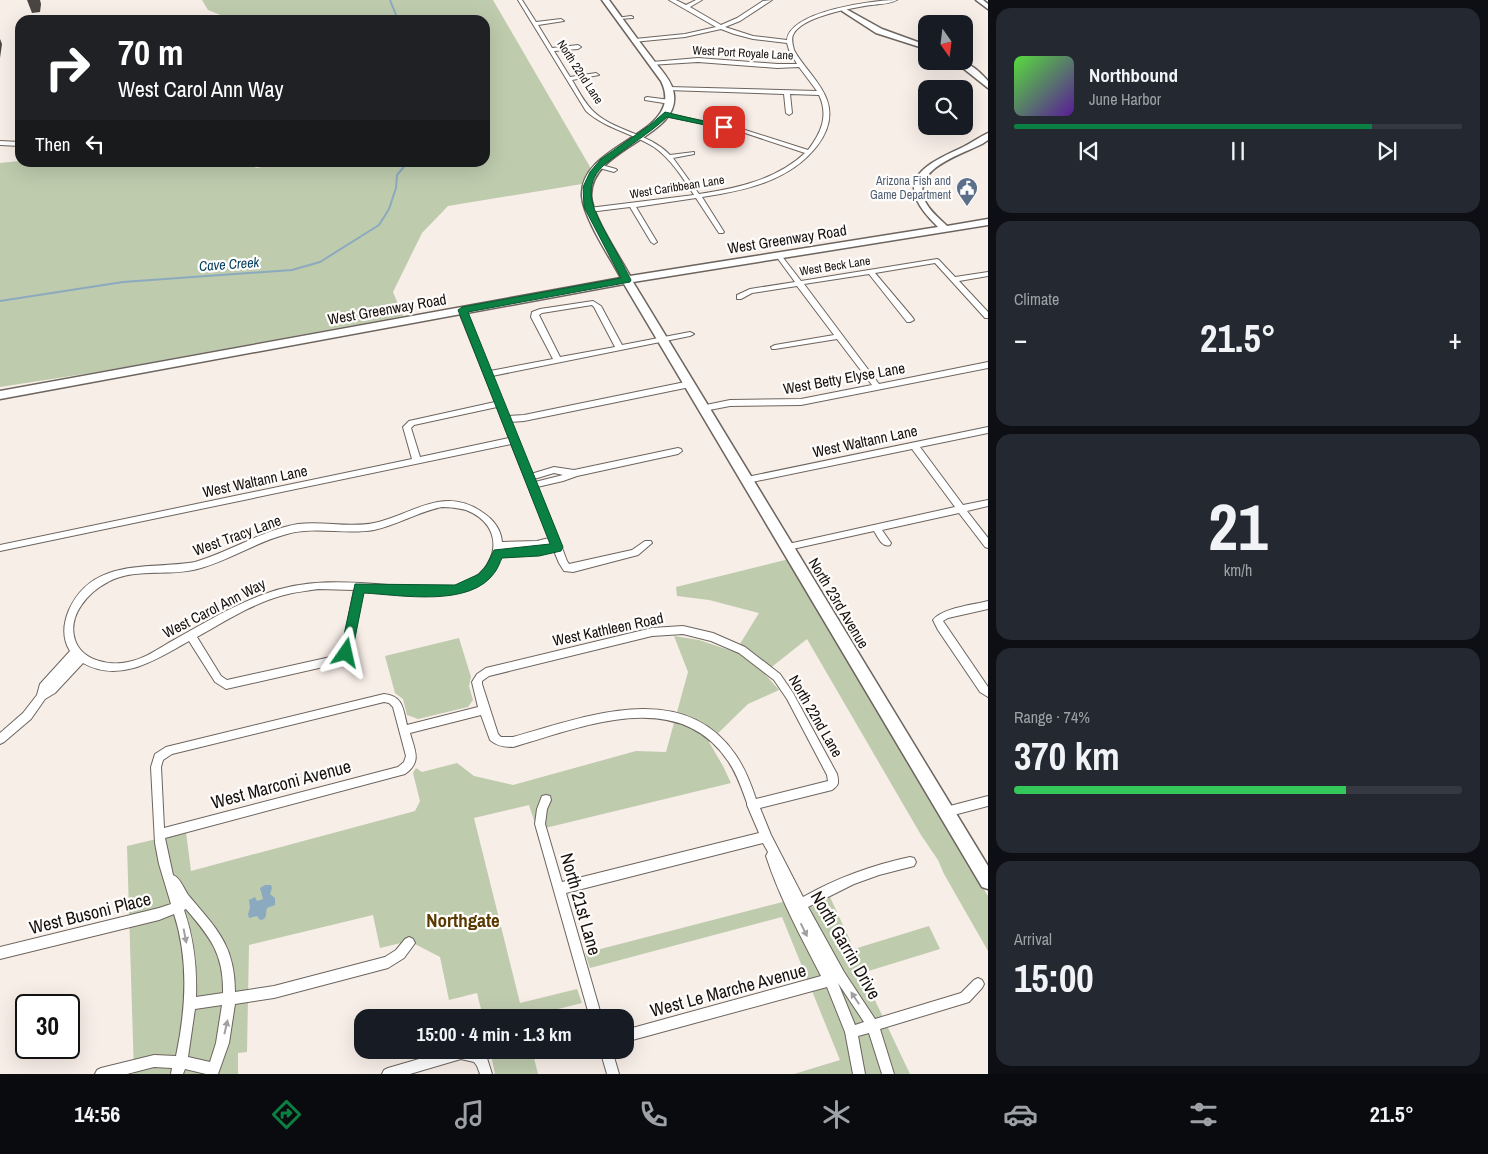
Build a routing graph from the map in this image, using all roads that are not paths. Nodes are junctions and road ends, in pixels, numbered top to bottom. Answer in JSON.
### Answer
{"nodes":[{"id":1,"x":520,"y":0,"type":"edge"},
{"id":2,"x":604,"y":0,"type":"edge"},
{"id":3,"x":671,"y":0,"type":"edge"},
{"id":4,"x":700,"y":0,"type":"edge"},
{"id":5,"x":770,"y":0,"type":"edge"},
{"id":6,"x":896,"y":0,"type":"edge"},
{"id":7,"x":979,"y":0,"type":"edge"},
{"id":8,"x":687,"y":6,"type":"junction"},
{"id":9,"x":988,"y":7,"type":"edge"},
{"id":10,"x":844,"y":10,"type":"junction"},
{"id":11,"x":631,"y":17,"type":"dead end"},
{"id":12,"x":618,"y":18,"type":"junction"},
{"id":13,"x":561,"y":21,"type":"dead end"},
{"id":14,"x":535,"y":24,"type":"junction"},
{"id":15,"x":721,"y":27,"type":"junction"},
{"id":16,"x":635,"y":41,"type":"junction"},
{"id":17,"x":789,"y":42,"type":"junction"},
{"id":18,"x":918,"y":44,"type":"edge"},
{"id":19,"x":578,"y":47,"type":"dead end"},
{"id":20,"x":552,"y":50,"type":"junction"},
{"id":21,"x":652,"y":64,"type":"junction"},
{"id":22,"x":802,"y":66,"type":"junction"},
{"id":23,"x":971,"y":70,"type":"edge"},
{"id":24,"x":596,"y":76,"type":"dead end"},
{"id":25,"x":569,"y":79,"type":"junction"},
{"id":26,"x":988,"y":86,"type":"edge"},
{"id":27,"x":669,"y":89,"type":"junction"},
{"id":28,"x":787,"y":93,"type":"junction"},
{"id":29,"x":821,"y":93,"type":"junction"},
{"id":30,"x":646,"y":99,"type":"dead end"},
{"id":31,"x":670,"y":102,"type":"junction"},
{"id":32,"x":789,"y":113,"type":"dead end"},
{"id":33,"x":665,"y":114,"type":"junction"},
{"id":34,"x":988,"y":136,"type":"edge"},
{"id":35,"x":637,"y":137,"type":"junction"},
{"id":36,"x":0,"y":144,"type":"edge"},
{"id":37,"x":15,"y":144,"type":"edge"},
{"id":38,"x":692,"y":152,"type":"dead end"},
{"id":39,"x":810,"y":153,"type":"junction"},
{"id":40,"x":669,"y":157,"type":"junction"},
{"id":41,"x":598,"y":166,"type":"junction"},
{"id":42,"x":614,"y":170,"type":"dead end"},
{"id":43,"x":756,"y":172,"type":"dead end"},
{"id":44,"x":767,"y":179,"type":"junction"},
{"id":45,"x":696,"y":196,"type":"junction"},
{"id":46,"x":632,"y":205,"type":"junction"},
{"id":47,"x":589,"y":210,"type":"junction"},
{"id":48,"x":988,"y":222,"type":"edge"},
{"id":49,"x":944,"y":229,"type":"junction"},
{"id":50,"x":721,"y":232,"type":"dead end"},
{"id":51,"x":654,"y":242,"type":"dead end"},
{"id":52,"x":779,"y":256,"type":"junction"},
{"id":53,"x":870,"y":271,"type":"junction"},
{"id":54,"x":988,"y":274,"type":"edge"},
{"id":55,"x":955,"y":279,"type":"junction"},
{"id":56,"x":627,"y":280,"type":"junction"},
{"id":57,"x":800,"y":283,"type":"junction"},
{"id":58,"x":739,"y":297,"type":"dead end"},
{"id":59,"x":462,"y":310,"type":"junction"},
{"id":60,"x":988,"y":316,"type":"edge"},
{"id":61,"x":910,"y":320,"type":"dead end"},
{"id":62,"x":690,"y":334,"type":"dead end"},
{"id":63,"x":839,"y":336,"type":"junction"},
{"id":64,"x":663,"y":340,"type":"junction"},
{"id":65,"x":775,"y":347,"type":"dead end"},
{"id":66,"x":620,"y":349,"type":"junction"},
{"id":67,"x":558,"y":361,"type":"junction"},
{"id":68,"x":988,"y":365,"type":"edge"},
{"id":69,"x":488,"y":374,"type":"junction"},
{"id":70,"x":690,"y":384,"type":"junction"},
{"id":71,"x":877,"y":387,"type":"junction"},
{"id":72,"x":0,"y":395,"type":"edge"},
{"id":73,"x":500,"y":404,"type":"junction"},
{"id":74,"x":704,"y":408,"type":"junction"},
{"id":75,"x":506,"y":419,"type":"junction"},
{"id":76,"x":988,"y":430,"type":"edge"},
{"id":77,"x":515,"y":440,"type":"junction"},
{"id":78,"x":914,"y":445,"type":"junction"},
{"id":79,"x":678,"y":451,"type":"dead end"},
{"id":80,"x":417,"y":461,"type":"junction"},
{"id":81,"x":554,"y":470,"type":"junction"},
{"id":82,"x":575,"y":473,"type":"junction"},
{"id":83,"x":558,"y":480,"type":"junction"},
{"id":84,"x":747,"y":480,"type":"junction"},
{"id":85,"x":531,"y":481,"type":"junction"},
{"id":86,"x":988,"y":503,"type":"edge"},
{"id":87,"x":961,"y":509,"type":"junction"},
{"id":88,"x":876,"y":528,"type":"junction"},
{"id":89,"x":648,"y":543,"type":"dead end"},
{"id":90,"x":887,"y":543,"type":"dead end"},
{"id":91,"x":556,"y":544,"type":"junction"},
{"id":92,"x":988,"y":545,"type":"edge"},
{"id":93,"x":788,"y":547,"type":"junction"},
{"id":94,"x":0,"y":548,"type":"edge"},
{"id":95,"x":499,"y":550,"type":"junction"},
{"id":96,"x":359,"y":588,"type":"junction"},
{"id":97,"x":988,"y":605,"type":"edge"},
{"id":98,"x":192,"y":636,"type":"junction"},
{"id":99,"x":742,"y":650,"type":"joint"},
{"id":100,"x":79,"y":654,"type":"junction"},
{"id":101,"x":988,"y":693,"type":"edge"},
{"id":102,"x":392,"y":699,"type":"joint"},
{"id":103,"x":485,"y":710,"type":"junction"},
{"id":104,"x":404,"y":730,"type":"junction"},
{"id":105,"x":0,"y":739,"type":"edge"},
{"id":106,"x":159,"y":757,"type":"joint"},
{"id":107,"x":834,"y":783,"type":"joint"},
{"id":108,"x":546,"y":800,"type":"dead end"},
{"id":109,"x":988,"y":801,"type":"edge"},
{"id":110,"x":752,"y":804,"type":"junction"},
{"id":111,"x":946,"y":812,"type":"junction"},
{"id":112,"x":160,"y":834,"type":"junction"},
{"id":113,"x":766,"y":837,"type":"junction"},
{"id":114,"x":910,"y":862,"type":"dead end"},
{"id":115,"x":988,"y":881,"type":"edge"},
{"id":116,"x":558,"y":889,"type":"junction"},
{"id":117,"x":182,"y":905,"type":"junction"},
{"id":118,"x":797,"y":907,"type":"junction"},
{"id":119,"x":409,"y":944,"type":"dead end"},
{"id":120,"x":0,"y":953,"type":"edge"},
{"id":121,"x":835,"y":979,"type":"junction"},
{"id":122,"x":978,"y":984,"type":"dead end"},
{"id":123,"x":228,"y":999,"type":"junction"},
{"id":124,"x":190,"y":1004,"type":"junction"},
{"id":125,"x":593,"y":1009,"type":"edge"},
{"id":126,"x":872,"y":1027,"type":"junction"},
{"id":127,"x":851,"y":1032,"type":"junction"},
{"id":128,"x":634,"y":1034,"type":"edge"},
{"id":129,"x":609,"y":1059,"type":"edge"},
{"id":130,"x":179,"y":1068,"type":"edge"},
{"id":131,"x":213,"y":1072,"type":"edge"},
{"id":132,"x":100,"y":1074,"type":"edge"},
{"id":133,"x":388,"y":1074,"type":"edge"},
{"id":134,"x":486,"y":1074,"type":"edge"},
{"id":135,"x":613,"y":1074,"type":"edge"},
{"id":136,"x":859,"y":1074,"type":"edge"},
{"id":137,"x":888,"y":1074,"type":"edge"}],
"edges":[{"from":1,"to":14,"type":"street","name":"North 22nd Lane"},
{"from":2,"to":12,"type":"street","name":"North 23rd Avenue"},
{"from":3,"to":8,"type":"street"},
{"from":4,"to":8,"type":"street"},
{"from":5,"to":15,"type":"street"},
{"from":6,"to":10,"type":"street"},
{"from":7,"to":9,"type":"street"},
{"from":8,"to":15,"type":"street"},
{"from":10,"to":17,"type":"street"},
{"from":10,"to":18,"type":"street"},
{"from":11,"to":12,"type":"street"},
{"from":12,"to":16,"type":"street","name":"North 23rd Avenue"},
{"from":13,"to":14,"type":"street"},
{"from":14,"to":20,"type":"street","name":"North 22nd Lane"},
{"from":15,"to":16,"type":"street"},
{"from":15,"to":17,"type":"street"},
{"from":16,"to":21,"type":"street","name":"North 23rd Avenue"},
{"from":17,"to":22,"type":"street"},
{"from":19,"to":20,"type":"street"},
{"from":20,"to":25,"type":"street","name":"North 22nd Lane"},
{"from":21,"to":22,"type":"street","name":"West Port Royale Lane"},
{"from":21,"to":27,"type":"street","name":"North 23rd Avenue"},
{"from":22,"to":29,"type":"street"},
{"from":23,"to":26,"type":"street"},
{"from":24,"to":25,"type":"street"},
{"from":25,"to":35,"type":"street","name":"North 22nd Lane"},
{"from":27,"to":28,"type":"street"},
{"from":27,"to":31,"type":"street","name":"North 23rd Avenue"},
{"from":28,"to":29,"type":"street"},
{"from":28,"to":32,"type":"street"},
{"from":29,"to":39,"type":"street"},
{"from":30,"to":31,"type":"street"},
{"from":31,"to":33,"type":"street","name":"North 23rd Avenue"},
{"from":33,"to":35,"type":"street","name":"North 23rd Avenue"},
{"from":33,"to":39,"type":"street"},
{"from":34,"to":49,"type":"street"},
{"from":35,"to":40,"type":"street","name":"North 22nd Lane"},
{"from":35,"to":41,"type":"street","name":"North 23rd Avenue"},
{"from":36,"to":37,"type":"street"},
{"from":38,"to":40,"type":"street"},
{"from":39,"to":44,"type":"street","name":"West Caribbean Lane"},
{"from":40,"to":45,"type":"street","name":"North 22nd Lane"},
{"from":41,"to":42,"type":"street"},
{"from":41,"to":47,"type":"street","name":"North 23rd Avenue"},
{"from":43,"to":44,"type":"street"},
{"from":44,"to":45,"type":"street","name":"West Caribbean Lane"},
{"from":45,"to":46,"type":"street","name":"West Caribbean Lane"},
{"from":45,"to":50,"type":"street","name":"North 22nd Lane"},
{"from":46,"to":47,"type":"street","name":"West Caribbean Lane"},
{"from":46,"to":51,"type":"street"},
{"from":47,"to":56,"type":"street","name":"North 23rd Avenue"},
{"from":48,"to":49,"type":"street","name":"West Greenway Road"},
{"from":49,"to":52,"type":"street","name":"West Greenway Road"},
{"from":52,"to":56,"type":"street","name":"West Greenway Road"},
{"from":52,"to":57,"type":"street"},
{"from":53,"to":55,"type":"street","name":"West Beck Lane"},
{"from":53,"to":57,"type":"street","name":"West Beck Lane"},
{"from":53,"to":61,"type":"street"},
{"from":54,"to":55,"type":"street"},
{"from":55,"to":60,"type":"street"},
{"from":56,"to":59,"type":"street","name":"West Greenway Road"},
{"from":56,"to":64,"type":"street","name":"North 23rd Avenue"},
{"from":57,"to":58,"type":"street","name":"West Beck Lane"},
{"from":57,"to":63,"type":"street"},
{"from":59,"to":69,"type":"street"},
{"from":59,"to":72,"type":"street","name":"West Greenway Road"},
{"from":62,"to":64,"type":"street"},
{"from":63,"to":65,"type":"street"},
{"from":63,"to":71,"type":"street"},
{"from":64,"to":66,"type":"street"},
{"from":64,"to":70,"type":"street","name":"North 23rd Avenue"},
{"from":66,"to":67,"type":"street"},
{"from":66,"to":67,"type":"street"},
{"from":67,"to":69,"type":"street"},
{"from":68,"to":71,"type":"street","name":"West Betty Elyse Lane"},
{"from":69,"to":73,"type":"street"},
{"from":70,"to":74,"type":"street","name":"North 23rd Avenue"},
{"from":70,"to":75,"type":"street"},
{"from":71,"to":74,"type":"street","name":"West Betty Elyse Lane"},
{"from":73,"to":75,"type":"street"},
{"from":73,"to":80,"type":"street"},
{"from":74,"to":84,"type":"street","name":"North 23rd Avenue"},
{"from":75,"to":77,"type":"street"},
{"from":76,"to":78,"type":"street","name":"West Waltann Lane"},
{"from":77,"to":80,"type":"street","name":"West Waltann Lane"},
{"from":77,"to":85,"type":"street"},
{"from":78,"to":84,"type":"street","name":"West Waltann Lane"},
{"from":78,"to":87,"type":"street"},
{"from":79,"to":82,"type":"street"},
{"from":80,"to":94,"type":"street","name":"West Waltann Lane"},
{"from":81,"to":82,"type":"street"},
{"from":81,"to":83,"type":"street"},
{"from":81,"to":85,"type":"street"},
{"from":82,"to":83,"type":"street"},
{"from":83,"to":85,"type":"street"},
{"from":84,"to":93,"type":"street","name":"North 23rd Avenue"},
{"from":85,"to":91,"type":"street"},
{"from":86,"to":87,"type":"street"},
{"from":87,"to":88,"type":"street"},
{"from":87,"to":92,"type":"street"},
{"from":88,"to":90,"type":"street"},
{"from":88,"to":93,"type":"street"},
{"from":89,"to":91,"type":"street"},
{"from":91,"to":95,"type":"street"},
{"from":93,"to":111,"type":"street","name":"North 23rd Avenue"},
{"from":95,"to":96,"type":"street","name":"West Carol Ann Way"},
{"from":95,"to":100,"type":"street","name":"West Tracy Lane"},
{"from":96,"to":98,"type":"street","name":"West Carol Ann Way"},
{"from":96,"to":98,"type":"street"},
{"from":97,"to":101,"type":"street"},
{"from":98,"to":100,"type":"street","name":"West Carol Ann Way"},
{"from":99,"to":103,"type":"street","name":"West Kathleen Road"},
{"from":99,"to":107,"type":"street","name":"North 22nd Lane"},
{"from":100,"to":105,"type":"street"},
{"from":102,"to":104,"type":"street"},
{"from":102,"to":106,"type":"street"},
{"from":103,"to":104,"type":"street"},
{"from":103,"to":110,"type":"street","name":"North Garrin Drive"},
{"from":104,"to":112,"type":"street","name":"West Marconi Avenue"},
{"from":106,"to":112,"type":"street"},
{"from":107,"to":110,"type":"street"},
{"from":108,"to":116,"type":"street","name":"North 21st Lane"},
{"from":109,"to":111,"type":"street"},
{"from":110,"to":113,"type":"street","name":"North Garrin Drive"},
{"from":111,"to":115,"type":"street","name":"North 23rd Avenue"},
{"from":112,"to":117,"type":"street"},
{"from":113,"to":116,"type":"street"},
{"from":113,"to":118,"type":"street","name":"North Garrin Drive"},
{"from":114,"to":118,"type":"street"},
{"from":116,"to":125,"type":"street","name":"North 21st Lane"},
{"from":117,"to":120,"type":"street","name":"West Busoni Place"},
{"from":117,"to":123,"type":"street"},
{"from":117,"to":124,"type":"street","one_way":true},
{"from":118,"to":121,"type":"street","name":"North Garrin Drive"},
{"from":119,"to":123,"type":"street"},
{"from":126,"to":121,"type":"street","name":"North Garrin Drive","one_way":true},
{"from":121,"to":127,"type":"street","name":"North Garrin Drive"},
{"from":121,"to":128,"type":"street","name":"West Le Marche Avenue"},
{"from":122,"to":126,"type":"street"},
{"from":123,"to":124,"type":"street"},
{"from":131,"to":123,"type":"street","one_way":true},
{"from":124,"to":130,"type":"street"},
{"from":126,"to":127,"type":"street"},
{"from":126,"to":137,"type":"street","name":"North Garrin Drive"},
{"from":127,"to":136,"type":"street","name":"North Garrin Drive"},
{"from":129,"to":135,"type":"street"},
{"from":130,"to":131,"type":"street"},
{"from":130,"to":132,"type":"street"},
{"from":133,"to":134,"type":"street"}]}
